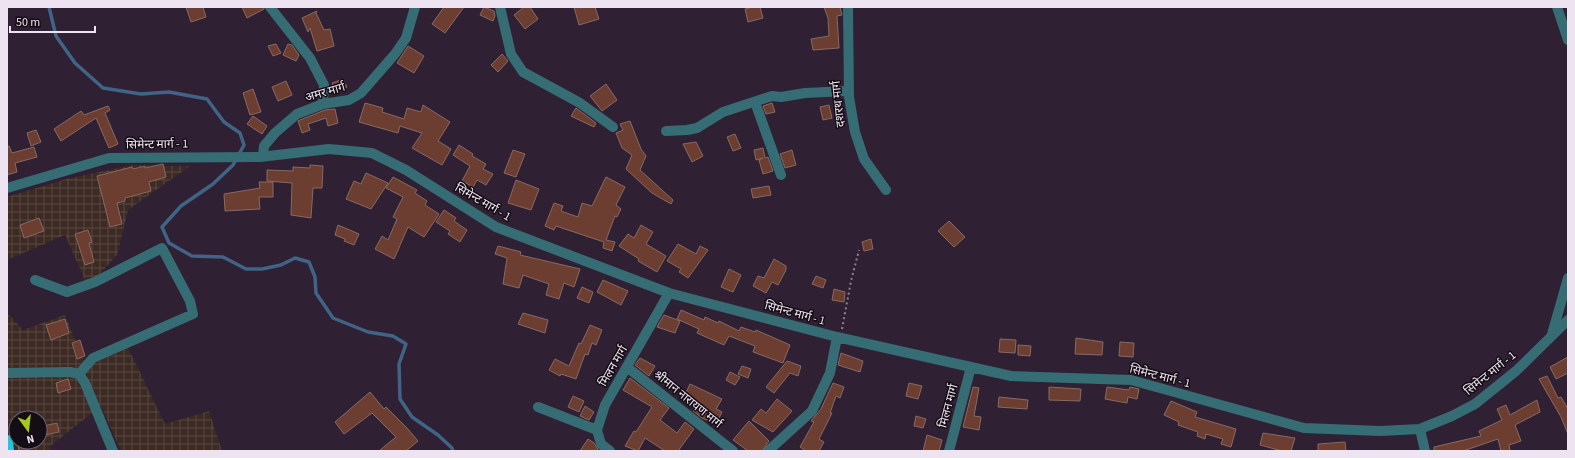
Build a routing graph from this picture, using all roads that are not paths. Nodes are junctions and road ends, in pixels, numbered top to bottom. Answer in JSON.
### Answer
{"nodes":[{"id":1,"x":270,"y":7,"type":"edge"},
{"id":2,"x":415,"y":7,"type":"edge"},
{"id":3,"x":500,"y":7,"type":"edge"},
{"id":4,"x":848,"y":7,"type":"edge"},
{"id":5,"x":1557,"y":7,"type":"edge"},
{"id":6,"x":1568,"y":40,"type":"edge"},
{"id":7,"x":848,"y":91,"type":"junction"},
{"id":8,"x":755,"y":102,"type":"junction"},
{"id":9,"x":323,"y":104,"type":"junction"},
{"id":10,"x":613,"y":126,"type":"dead end"},
{"id":11,"x":666,"y":131,"type":"dead end"},
{"id":12,"x":261,"y":156,"type":"junction"},
{"id":13,"x":781,"y":175,"type":"dead end"},
{"id":14,"x":7,"y":188,"type":"edge"},
{"id":15,"x":886,"y":190,"type":"dead end"},
{"id":16,"x":1568,"y":278,"type":"edge"},
{"id":17,"x":35,"y":280,"type":"dead end"},
{"id":18,"x":669,"y":294,"type":"junction"},
{"id":19,"x":1568,"y":320,"type":"edge"},
{"id":20,"x":1552,"y":336,"type":"junction"},
{"id":21,"x":839,"y":338,"type":"junction"},
{"id":22,"x":627,"y":367,"type":"junction"},
{"id":23,"x":972,"y":367,"type":"junction"},
{"id":24,"x":7,"y":373,"type":"edge"},
{"id":25,"x":79,"y":374,"type":"junction"},
{"id":26,"x":538,"y":407,"type":"dead end"},
{"id":27,"x":1420,"y":429,"type":"junction"},
{"id":28,"x":597,"y":430,"type":"junction"},
{"id":29,"x":7,"y":441,"type":"edge"},
{"id":30,"x":8,"y":451,"type":"edge"},
{"id":31,"x":113,"y":451,"type":"edge"},
{"id":32,"x":610,"y":451,"type":"edge"},
{"id":33,"x":733,"y":451,"type":"edge"},
{"id":34,"x":768,"y":451,"type":"edge"},
{"id":35,"x":949,"y":451,"type":"edge"},
{"id":36,"x":1424,"y":451,"type":"edge"}],
"edges":[{"from":1,"to":9,"type":"street"},
{"from":2,"to":9,"type":"street","name":"अमर मार्ग"},
{"from":3,"to":10,"type":"street"},
{"from":4,"to":7,"type":"street","name":"दशरथ मार्ग"},
{"from":5,"to":6,"type":"street"},
{"from":7,"to":8,"type":"street"},
{"from":7,"to":15,"type":"street","name":"दशरथ मार्ग"},
{"from":8,"to":11,"type":"street"},
{"from":8,"to":13,"type":"street"},
{"from":9,"to":12,"type":"street","name":"अमर मार्ग"},
{"from":12,"to":14,"type":"street","name":"सिमेन्ट मार्ग - 1"},
{"from":12,"to":18,"type":"street","name":"सिमेन्ट मार्ग - 1"},
{"from":16,"to":20,"type":"street"},
{"from":17,"to":25,"type":"street"},
{"from":18,"to":21,"type":"street","name":"सिमेन्ट मार्ग - 1"},
{"from":18,"to":22,"type":"street","name":"मिलन मार्ग"},
{"from":19,"to":20,"type":"street","name":"सिमेन्ट मार्ग - 1"},
{"from":20,"to":27,"type":"street","name":"सिमेन्ट मार्ग - 1"},
{"from":21,"to":23,"type":"street","name":"सिमेन्ट मार्ग - 1"},
{"from":21,"to":34,"type":"street"},
{"from":22,"to":28,"type":"street","name":"मिलन मार्ग"},
{"from":22,"to":33,"type":"street","name":"श्रीमान नारायण मार्ग"},
{"from":23,"to":27,"type":"street","name":"सिमेन्ट मार्ग - 1"},
{"from":23,"to":35,"type":"street","name":"मिलन मार्ग"},
{"from":24,"to":25,"type":"street"},
{"from":25,"to":31,"type":"street"},
{"from":26,"to":28,"type":"street"},
{"from":27,"to":36,"type":"street"},
{"from":28,"to":32,"type":"street"},
{"from":29,"to":30,"type":"highway"}]}
